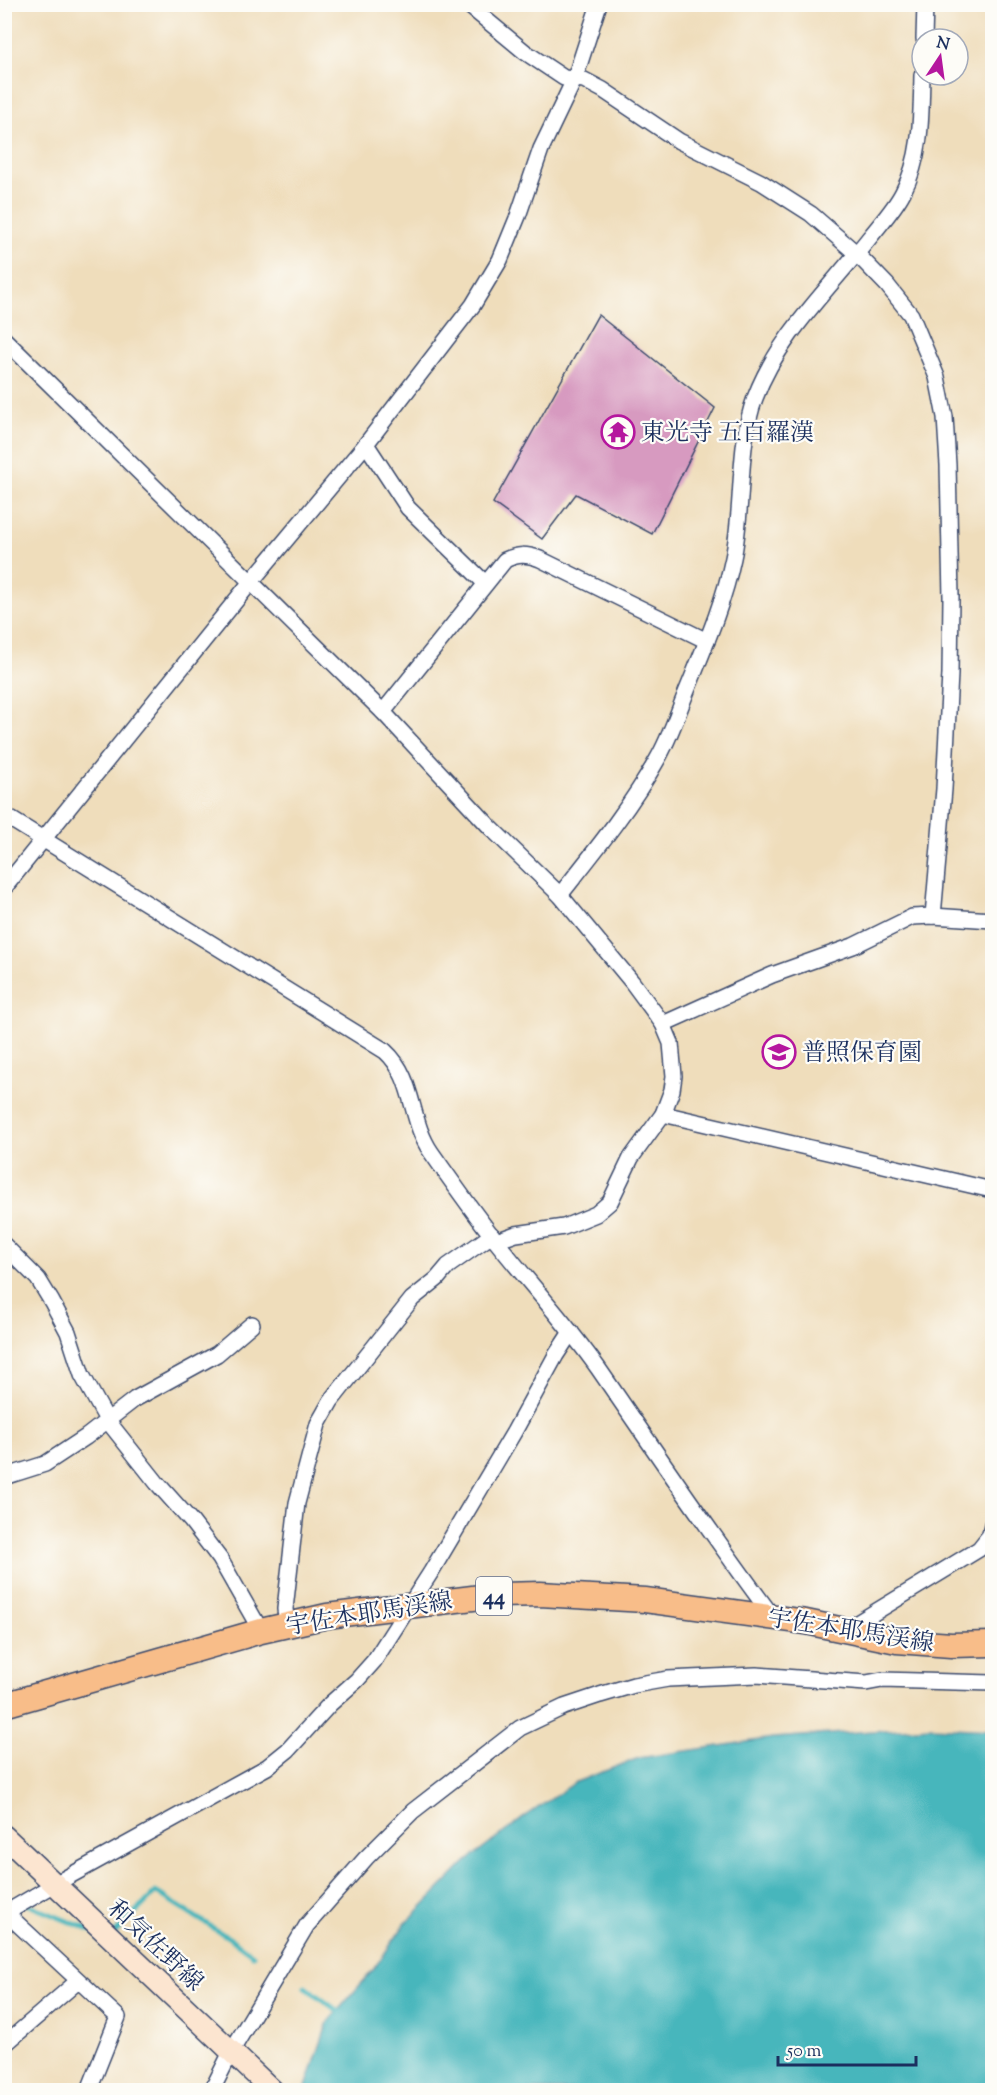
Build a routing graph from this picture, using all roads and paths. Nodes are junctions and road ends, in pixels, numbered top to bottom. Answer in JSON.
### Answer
{"nodes":[{"id":1,"x":467,"y":4,"type":"edge"},
{"id":2,"x":599,"y":4,"type":"edge"},
{"id":3,"x":925,"y":4,"type":"edge"},
{"id":4,"x":924,"y":27,"type":"edge"},
{"id":5,"x":575,"y":78,"type":"junction"},
{"id":6,"x":922,"y":87,"type":"edge"},
{"id":7,"x":857,"y":254,"type":"junction"},
{"id":8,"x":4,"y":339,"type":"edge"},
{"id":9,"x":366,"y":444,"type":"junction"},
{"id":10,"x":250,"y":583,"type":"junction"},
{"id":11,"x":485,"y":583,"type":"junction"},
{"id":12,"x":707,"y":640,"type":"junction"},
{"id":13,"x":382,"y":712,"type":"junction"},
{"id":14,"x":4,"y":815,"type":"edge"},
{"id":15,"x":43,"y":840,"type":"junction"},
{"id":16,"x":4,"y":888,"type":"edge"},
{"id":17,"x":560,"y":895,"type":"junction"},
{"id":18,"x":933,"y":916,"type":"junction"},
{"id":19,"x":993,"y":920,"type":"edge"},
{"id":20,"x":663,"y":1024,"type":"junction"},
{"id":21,"x":663,"y":1114,"type":"junction"},
{"id":22,"x":993,"y":1190,"type":"edge"},
{"id":23,"x":494,"y":1238,"type":"junction"},
{"id":24,"x":4,"y":1245,"type":"edge"},
{"id":25,"x":252,"y":1324,"type":"dead end"},
{"id":26,"x":571,"y":1332,"type":"junction"},
{"id":27,"x":107,"y":1420,"type":"junction"},
{"id":28,"x":4,"y":1477,"type":"edge"},
{"id":29,"x":993,"y":1524,"type":"edge"},
{"id":30,"x":989,"y":1545,"type":"edge"},
{"id":31,"x":409,"y":1606,"type":"junction"},
{"id":32,"x":773,"y":1617,"type":"junction"},
{"id":33,"x":287,"y":1626,"type":"junction"},
{"id":34,"x":261,"y":1631,"type":"junction"},
{"id":35,"x":843,"y":1631,"type":"junction"},
{"id":36,"x":993,"y":1644,"type":"edge"},
{"id":37,"x":993,"y":1683,"type":"edge"},
{"id":38,"x":4,"y":1706,"type":"edge"},
{"id":39,"x":4,"y":1836,"type":"edge"},
{"id":40,"x":55,"y":1884,"type":"junction"},
{"id":41,"x":5,"y":1914,"type":"edge"},
{"id":42,"x":78,"y":1981,"type":"junction"},
{"id":43,"x":4,"y":2045,"type":"edge"},
{"id":44,"x":235,"y":2055,"type":"junction"},
{"id":45,"x":89,"y":2091,"type":"edge"},
{"id":46,"x":212,"y":2091,"type":"edge"},
{"id":47,"x":272,"y":2091,"type":"edge"}],
"edges":[{"from":1,"to":5,"type":"street"},
{"from":2,"to":5,"type":"street"},
{"from":3,"to":4,"type":"street"},
{"from":5,"to":7,"type":"street"},
{"from":5,"to":9,"type":"street"},
{"from":6,"to":7,"type":"street"},
{"from":7,"to":12,"type":"street"},
{"from":7,"to":18,"type":"street"},
{"from":8,"to":10,"type":"street"},
{"from":9,"to":10,"type":"street"},
{"from":9,"to":11,"type":"street"},
{"from":10,"to":13,"type":"street"},
{"from":10,"to":15,"type":"street"},
{"from":11,"to":12,"type":"street"},
{"from":11,"to":13,"type":"street"},
{"from":12,"to":17,"type":"street"},
{"from":13,"to":17,"type":"street"},
{"from":14,"to":15,"type":"street"},
{"from":15,"to":16,"type":"street"},
{"from":15,"to":23,"type":"street"},
{"from":17,"to":20,"type":"street"},
{"from":18,"to":19,"type":"street"},
{"from":18,"to":20,"type":"street"},
{"from":20,"to":21,"type":"street"},
{"from":21,"to":22,"type":"street"},
{"from":21,"to":23,"type":"street"},
{"from":23,"to":26,"type":"street"},
{"from":23,"to":33,"type":"street"},
{"from":24,"to":27,"type":"street"},
{"from":25,"to":27,"type":"street"},
{"from":26,"to":31,"type":"street"},
{"from":26,"to":32,"type":"street"},
{"from":27,"to":28,"type":"street"},
{"from":27,"to":34,"type":"street"},
{"from":29,"to":30,"type":"street"},
{"from":30,"to":35,"type":"street"},
{"from":31,"to":32,"type":"main road","name":"宇佐本耶馬渓線","number":"44"},
{"from":31,"to":33,"type":"main road","name":"宇佐本耶馬渓線","number":"44"},
{"from":31,"to":40,"type":"street"},
{"from":32,"to":35,"type":"main road","name":"宇佐本耶馬渓線","number":"44"},
{"from":33,"to":34,"type":"main road","name":"宇佐本耶馬渓線","number":"44"},
{"from":34,"to":38,"type":"main road","name":"宇佐本耶馬渓線","number":"44"},
{"from":35,"to":36,"type":"main road","name":"宇佐本耶馬渓線","number":"44"},
{"from":37,"to":44,"type":"street"},
{"from":39,"to":40,"type":"main road","name":"和気佐野線"},
{"from":40,"to":41,"type":"street"},
{"from":40,"to":44,"type":"main road","name":"和気佐野線"},
{"from":41,"to":42,"type":"street"},
{"from":42,"to":43,"type":"street"},
{"from":42,"to":45,"type":"street"},
{"from":44,"to":46,"type":"street"},
{"from":44,"to":47,"type":"main road","name":"和気佐野線"}]}
